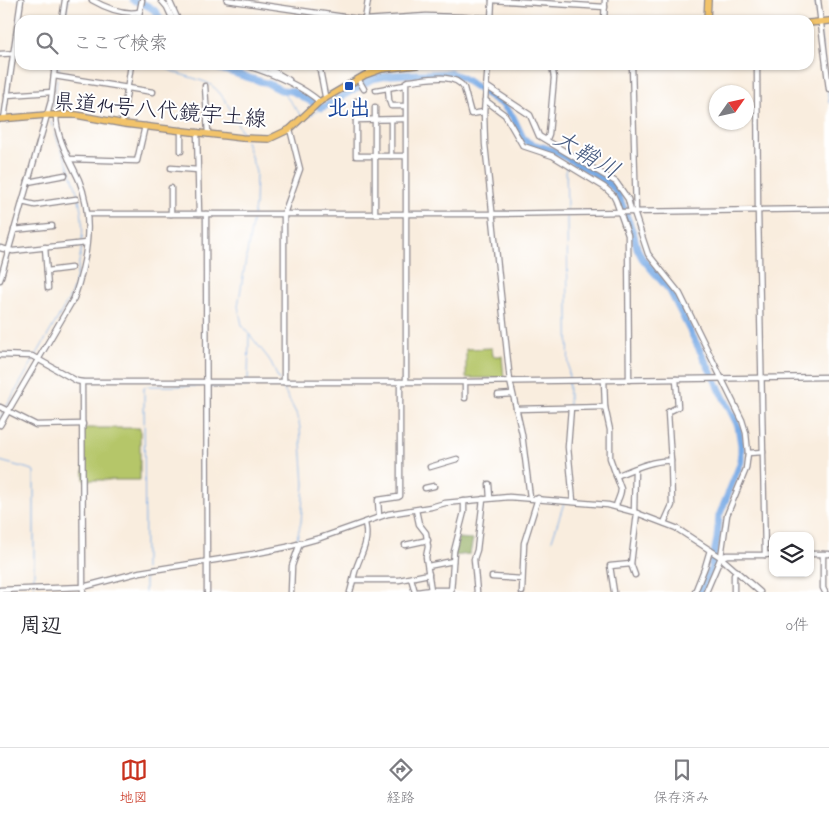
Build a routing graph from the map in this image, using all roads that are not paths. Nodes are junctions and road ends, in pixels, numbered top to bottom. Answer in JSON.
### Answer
{"nodes":[{"id":1,"x":21,"y":0,"type":"edge"},
{"id":2,"x":64,"y":0,"type":"edge"},
{"id":3,"x":92,"y":0,"type":"edge"},
{"id":4,"x":142,"y":0,"type":"edge"},
{"id":5,"x":161,"y":0,"type":"edge"},
{"id":6,"x":169,"y":0,"type":"edge"},
{"id":7,"x":227,"y":0,"type":"edge"},
{"id":8,"x":368,"y":0,"type":"edge"},
{"id":9,"x":492,"y":0,"type":"edge"},
{"id":10,"x":605,"y":0,"type":"edge"},
{"id":11,"x":708,"y":0,"type":"edge"},
{"id":12,"x":818,"y":0,"type":"edge"},
{"id":13,"x":250,"y":2,"type":"edge"},
{"id":14,"x":605,"y":8,"type":"junction"},
{"id":15,"x":139,"y":10,"type":"junction"},
{"id":16,"x":18,"y":15,"type":"edge"},
{"id":17,"x":62,"y":15,"type":"edge"},
{"id":18,"x":138,"y":15,"type":"edge"},
{"id":19,"x":171,"y":15,"type":"edge"},
{"id":20,"x":176,"y":15,"type":"edge"},
{"id":21,"x":333,"y":15,"type":"edge"},
{"id":22,"x":366,"y":15,"type":"edge"},
{"id":23,"x":491,"y":15,"type":"edge"},
{"id":24,"x":604,"y":15,"type":"edge"},
{"id":25,"x":707,"y":15,"type":"edge"},
{"id":26,"x":829,"y":21,"type":"edge"},
{"id":27,"x":816,"y":22,"type":"edge"},
{"id":28,"x":15,"y":36,"type":"edge"},
{"id":29,"x":0,"y":54,"type":"edge"},
{"id":30,"x":12,"y":54,"type":"junction"},
{"id":31,"x":15,"y":54,"type":"edge"},
{"id":32,"x":56,"y":70,"type":"edge"},
{"id":33,"x":130,"y":70,"type":"edge"},
{"id":34,"x":261,"y":70,"type":"edge"},
{"id":35,"x":270,"y":70,"type":"edge"},
{"id":36,"x":320,"y":70,"type":"edge"},
{"id":37,"x":369,"y":70,"type":"edge"},
{"id":38,"x":379,"y":70,"type":"edge"},
{"id":39,"x":488,"y":70,"type":"edge"},
{"id":40,"x":553,"y":70,"type":"edge"},
{"id":41,"x":632,"y":70,"type":"edge"},
{"id":42,"x":757,"y":70,"type":"edge"},
{"id":43,"x":370,"y":73,"type":"junction"},
{"id":44,"x":55,"y":76,"type":"junction"},
{"id":45,"x":359,"y":81,"type":"junction"},
{"id":46,"x":405,"y":85,"type":"junction"},
{"id":47,"x":205,"y":86,"type":"dead end"},
{"id":48,"x":295,"y":86,"type":"junction"},
{"id":49,"x":486,"y":87,"type":"junction"},
{"id":50,"x":128,"y":88,"type":"junction"},
{"id":51,"x":388,"y":88,"type":"junction"},
{"id":52,"x":364,"y":89,"type":"dead end"},
{"id":53,"x":829,"y":89,"type":"edge"},
{"id":54,"x":376,"y":90,"type":"dead end"},
{"id":55,"x":52,"y":92,"type":"junction"},
{"id":56,"x":153,"y":92,"type":"dead end"},
{"id":57,"x":7,"y":95,"type":"junction"},
{"id":58,"x":326,"y":98,"type":"junction"},
{"id":59,"x":485,"y":99,"type":"junction"},
{"id":60,"x":356,"y":101,"type":"dead end"},
{"id":61,"x":320,"y":102,"type":"junction"},
{"id":62,"x":405,"y":106,"type":"junction"},
{"id":63,"x":375,"y":107,"type":"dead end"},
{"id":64,"x":484,"y":112,"type":"junction"},
{"id":65,"x":46,"y":115,"type":"junction"},
{"id":66,"x":56,"y":115,"type":"junction"},
{"id":67,"x":2,"y":119,"type":"edge"},
{"id":68,"x":356,"y":120,"type":"junction"},
{"id":69,"x":375,"y":120,"type":"junction"},
{"id":70,"x":391,"y":120,"type":"junction"},
{"id":71,"x":405,"y":120,"type":"junction"},
{"id":72,"x":122,"y":123,"type":"junction"},
{"id":73,"x":145,"y":126,"type":"junction"},
{"id":74,"x":290,"y":129,"type":"junction"},
{"id":75,"x":181,"y":130,"type":"junction"},
{"id":76,"x":197,"y":132,"type":"junction"},
{"id":77,"x":208,"y":133,"type":"junction"},
{"id":78,"x":546,"y":139,"type":"junction"},
{"id":79,"x":181,"y":151,"type":"dead end"},
{"id":80,"x":375,"y":156,"type":"junction"},
{"id":81,"x":391,"y":156,"type":"junction"},
{"id":82,"x":405,"y":156,"type":"junction"},
{"id":83,"x":69,"y":159,"type":"junction"},
{"id":84,"x":171,"y":168,"type":"dead end"},
{"id":85,"x":198,"y":170,"type":"junction"},
{"id":86,"x":65,"y":176,"type":"dead end"},
{"id":87,"x":28,"y":182,"type":"junction"},
{"id":88,"x":171,"y":188,"type":"dead end"},
{"id":89,"x":76,"y":199,"type":"dead end"},
{"id":90,"x":22,"y":202,"type":"junction"},
{"id":91,"x":829,"y":209,"type":"edge"},
{"id":92,"x":758,"y":210,"type":"junction"},
{"id":93,"x":620,"y":212,"type":"junction"},
{"id":94,"x":633,"y":212,"type":"junction"},
{"id":95,"x":87,"y":214,"type":"junction"},
{"id":96,"x":171,"y":214,"type":"junction"},
{"id":97,"x":199,"y":214,"type":"junction"},
{"id":98,"x":206,"y":214,"type":"junction"},
{"id":99,"x":284,"y":214,"type":"junction"},
{"id":100,"x":375,"y":214,"type":"junction"},
{"id":101,"x":406,"y":214,"type":"junction"},
{"id":102,"x":492,"y":214,"type":"junction"},
{"id":103,"x":52,"y":226,"type":"dead end"},
{"id":104,"x":14,"y":230,"type":"junction"},
{"id":105,"x":82,"y":243,"type":"junction"},
{"id":106,"x":45,"y":247,"type":"junction"},
{"id":107,"x":0,"y":248,"type":"edge"},
{"id":108,"x":9,"y":250,"type":"junction"},
{"id":109,"x":71,"y":268,"type":"dead end"},
{"id":110,"x":47,"y":271,"type":"junction"},
{"id":111,"x":0,"y":280,"type":"edge"},
{"id":112,"x":48,"y":288,"type":"dead end"},
{"id":113,"x":0,"y":355,"type":"edge"},
{"id":114,"x":36,"y":359,"type":"junction"},
{"id":115,"x":829,"y":377,"type":"edge"},
{"id":116,"x":762,"y":378,"type":"junction"},
{"id":117,"x":676,"y":379,"type":"junction"},
{"id":118,"x":720,"y":379,"type":"junction"},
{"id":119,"x":604,"y":380,"type":"junction"},
{"id":120,"x":630,"y":380,"type":"junction"},
{"id":121,"x":406,"y":381,"type":"junction"},
{"id":122,"x":510,"y":381,"type":"junction"},
{"id":123,"x":82,"y":382,"type":"junction"},
{"id":124,"x":206,"y":382,"type":"junction"},
{"id":125,"x":284,"y":382,"type":"junction"},
{"id":126,"x":400,"y":382,"type":"junction"},
{"id":127,"x":466,"y":382,"type":"junction"},
{"id":128,"x":512,"y":394,"type":"junction"},
{"id":129,"x":498,"y":395,"type":"dead end"},
{"id":130,"x":465,"y":398,"type":"dead end"},
{"id":131,"x":605,"y":407,"type":"junction"},
{"id":132,"x":516,"y":408,"type":"junction"},
{"id":133,"x":571,"y":408,"type":"junction"},
{"id":134,"x":4,"y":409,"type":"edge"},
{"id":135,"x":83,"y":424,"type":"junction"},
{"id":136,"x":0,"y":425,"type":"edge"},
{"id":137,"x":763,"y":452,"type":"junction"},
{"id":138,"x":748,"y":453,"type":"junction"},
{"id":139,"x":457,"y":459,"type":"dead end"},
{"id":140,"x":671,"y":461,"type":"junction"},
{"id":141,"x":430,"y":467,"type":"dead end"},
{"id":142,"x":635,"y":469,"type":"junction"},
{"id":143,"x":616,"y":476,"type":"junction"},
{"id":144,"x":489,"y":484,"type":"dead end"},
{"id":145,"x":434,"y":486,"type":"dead end"},
{"id":146,"x":425,"y":488,"type":"dead end"},
{"id":147,"x":490,"y":498,"type":"junction"},
{"id":148,"x":530,"y":498,"type":"junction"},
{"id":149,"x":538,"y":498,"type":"junction"},
{"id":150,"x":483,"y":499,"type":"junction"},
{"id":151,"x":464,"y":501,"type":"junction"},
{"id":152,"x":573,"y":501,"type":"junction"},
{"id":153,"x":616,"y":506,"type":"junction"},
{"id":154,"x":416,"y":510,"type":"junction"},
{"id":155,"x":635,"y":512,"type":"junction"},
{"id":156,"x":379,"y":516,"type":"junction"},
{"id":157,"x":365,"y":522,"type":"junction"},
{"id":158,"x":664,"y":523,"type":"junction"},
{"id":159,"x":428,"y":540,"type":"junction"},
{"id":160,"x":300,"y":543,"type":"junction"},
{"id":161,"x":405,"y":545,"type":"dead end"},
{"id":162,"x":711,"y":550,"type":"junction"},
{"id":163,"x":769,"y":554,"type":"edge"},
{"id":164,"x":814,"y":554,"type":"edge"},
{"id":165,"x":822,"y":554,"type":"junction"},
{"id":166,"x":829,"y":554,"type":"edge"},
{"id":167,"x":765,"y":555,"type":"junction"},
{"id":168,"x":720,"y":556,"type":"junction"},
{"id":169,"x":453,"y":561,"type":"junction"},
{"id":170,"x":207,"y":562,"type":"junction"},
{"id":171,"x":631,"y":564,"type":"junction"},
{"id":172,"x":428,"y":566,"type":"junction"},
{"id":173,"x":737,"y":571,"type":"junction"},
{"id":174,"x":428,"y":574,"type":"junction"},
{"id":175,"x":635,"y":576,"type":"dead end"},
{"id":176,"x":411,"y":578,"type":"junction"},
{"id":177,"x":492,"y":578,"type":"dead end"},
{"id":178,"x":522,"y":579,"type":"junction"},
{"id":179,"x":354,"y":580,"type":"junction"},
{"id":180,"x":83,"y":589,"type":"edge"},
{"id":181,"x":0,"y":590,"type":"edge"},
{"id":182,"x":431,"y":590,"type":"junction"},
{"id":183,"x":451,"y":591,"type":"edge"},
{"id":184,"x":207,"y":592,"type":"edge"},
{"id":185,"x":291,"y":592,"type":"edge"},
{"id":186,"x":350,"y":592,"type":"edge"},
{"id":187,"x":416,"y":592,"type":"edge"},
{"id":188,"x":477,"y":592,"type":"edge"},
{"id":189,"x":522,"y":592,"type":"edge"},
{"id":190,"x":614,"y":592,"type":"edge"},
{"id":191,"x":695,"y":592,"type":"edge"},
{"id":192,"x":706,"y":592,"type":"edge"},
{"id":193,"x":734,"y":592,"type":"edge"},
{"id":194,"x":760,"y":592,"type":"edge"},
{"id":195,"x":825,"y":592,"type":"edge"}],
"edges":[{"from":1,"to":16,"type":"street"},
{"from":2,"to":17,"type":"street"},
{"from":3,"to":15,"type":"street"},
{"from":4,"to":15,"type":"street"},
{"from":5,"to":19,"type":"street"},
{"from":6,"to":20,"type":"street"},
{"from":7,"to":13,"type":"street"},
{"from":8,"to":22,"type":"street"},
{"from":9,"to":14,"type":"street"},
{"from":9,"to":23,"type":"street"},
{"from":10,"to":14,"type":"street"},
{"from":11,"to":25,"type":"main road"},
{"from":12,"to":27,"type":"street"},
{"from":13,"to":21,"type":"street"},
{"from":14,"to":24,"type":"street"},
{"from":15,"to":18,"type":"street"},
{"from":26,"to":27,"type":"main road"},
{"from":27,"to":53,"type":"street"},
{"from":28,"to":30,"type":"street"},
{"from":29,"to":30,"type":"street"},
{"from":30,"to":31,"type":"street"},
{"from":30,"to":57,"type":"street"},
{"from":32,"to":44,"type":"street"},
{"from":33,"to":50,"type":"street"},
{"from":34,"to":48,"type":"street"},
{"from":35,"to":48,"type":"street"},
{"from":36,"to":58,"type":"street"},
{"from":37,"to":43,"type":"street"},
{"from":38,"to":43,"type":"main road","name":"県道14号八代鏡宇土線"},
{"from":39,"to":49,"type":"street"},
{"from":40,"to":78,"type":"street"},
{"from":41,"to":94,"type":"street"},
{"from":42,"to":92,"type":"street"},
{"from":43,"to":45,"type":"main road","name":"県道14号八代鏡宇土線"},
{"from":44,"to":50,"type":"street"},
{"from":44,"to":55,"type":"street"},
{"from":45,"to":52,"type":"street"},
{"from":45,"to":58,"type":"main road","name":"県道14号八代鏡宇土線"},
{"from":46,"to":51,"type":"street"},
{"from":46,"to":62,"type":"street"},
{"from":46,"to":64,"type":"street"},
{"from":47,"to":77,"type":"street"},
{"from":48,"to":61,"type":"street"},
{"from":49,"to":59,"type":"street"},
{"from":49,"to":78,"type":"street"},
{"from":50,"to":56,"type":"street"},
{"from":50,"to":72,"type":"street"},
{"from":51,"to":54,"type":"street"},
{"from":51,"to":62,"type":"street"},
{"from":55,"to":57,"type":"street"},
{"from":55,"to":65,"type":"street"},
{"from":57,"to":67,"type":"street"},
{"from":58,"to":61,"type":"main road","name":"県道14号八代鏡宇土線"},
{"from":59,"to":64,"type":"street"},
{"from":59,"to":93,"type":"street"},
{"from":60,"to":68,"type":"street"},
{"from":61,"to":74,"type":"main road","name":"県道14号八代鏡宇土線"},
{"from":62,"to":71,"type":"street"},
{"from":63,"to":69,"type":"street"},
{"from":64,"to":102,"type":"street"},
{"from":65,"to":66,"type":"main road","name":"県道14号八代鏡宇土線"},
{"from":65,"to":67,"type":"main road","name":"県道14号八代鏡宇土線"},
{"from":65,"to":87,"type":"street"},
{"from":66,"to":72,"type":"main road","name":"県道14号八代鏡宇土線"},
{"from":66,"to":83,"type":"street"},
{"from":68,"to":69,"type":"street"},
{"from":68,"to":80,"type":"street"},
{"from":69,"to":70,"type":"street"},
{"from":69,"to":80,"type":"street"},
{"from":70,"to":71,"type":"street"},
{"from":70,"to":81,"type":"street"},
{"from":71,"to":82,"type":"street"},
{"from":72,"to":73,"type":"main road","name":"県道14号八代鏡宇土線"},
{"from":73,"to":75,"type":"main road","name":"県道14号八代鏡宇土線"},
{"from":73,"to":83,"type":"street"},
{"from":74,"to":77,"type":"main road","name":"県道14号八代鏡宇土線"},
{"from":74,"to":99,"type":"street"},
{"from":75,"to":76,"type":"main road","name":"県道14号八代鏡宇土線"},
{"from":75,"to":79,"type":"street"},
{"from":76,"to":77,"type":"main road","name":"県道14号八代鏡宇土線"},
{"from":76,"to":85,"type":"street"},
{"from":78,"to":94,"type":"street"},
{"from":80,"to":81,"type":"street"},
{"from":80,"to":100,"type":"street"},
{"from":81,"to":82,"type":"street"},
{"from":82,"to":101,"type":"street"},
{"from":83,"to":95,"type":"street"},
{"from":84,"to":85,"type":"street"},
{"from":85,"to":97,"type":"street"},
{"from":86,"to":87,"type":"street"},
{"from":87,"to":90,"type":"street"},
{"from":88,"to":96,"type":"street"},
{"from":89,"to":90,"type":"street"},
{"from":90,"to":104,"type":"street"},
{"from":91,"to":92,"type":"street"},
{"from":92,"to":94,"type":"street"},
{"from":92,"to":116,"type":"street"},
{"from":93,"to":94,"type":"street"},
{"from":93,"to":102,"type":"street"},
{"from":93,"to":120,"type":"street"},
{"from":94,"to":118,"type":"street"},
{"from":95,"to":96,"type":"street"},
{"from":95,"to":105,"type":"street"},
{"from":96,"to":97,"type":"street"},
{"from":97,"to":98,"type":"street"},
{"from":98,"to":99,"type":"street"},
{"from":98,"to":124,"type":"street"},
{"from":99,"to":100,"type":"street"},
{"from":99,"to":125,"type":"street"},
{"from":100,"to":101,"type":"street"},
{"from":101,"to":102,"type":"street"},
{"from":101,"to":121,"type":"street"},
{"from":102,"to":122,"type":"street"},
{"from":103,"to":104,"type":"street"},
{"from":104,"to":108,"type":"street"},
{"from":105,"to":106,"type":"street"},
{"from":105,"to":114,"type":"street"},
{"from":106,"to":108,"type":"street"},
{"from":106,"to":110,"type":"street"},
{"from":107,"to":108,"type":"street"},
{"from":108,"to":111,"type":"street"},
{"from":109,"to":110,"type":"street"},
{"from":110,"to":112,"type":"street"},
{"from":113,"to":114,"type":"street"},
{"from":114,"to":123,"type":"street"},
{"from":114,"to":134,"type":"street"},
{"from":115,"to":116,"type":"street"},
{"from":116,"to":118,"type":"street"},
{"from":116,"to":137,"type":"street"},
{"from":117,"to":118,"type":"street"},
{"from":117,"to":120,"type":"street"},
{"from":117,"to":140,"type":"street"},
{"from":118,"to":138,"type":"street"},
{"from":119,"to":120,"type":"street"},
{"from":119,"to":122,"type":"street"},
{"from":119,"to":131,"type":"street"},
{"from":121,"to":126,"type":"street"},
{"from":121,"to":127,"type":"street"},
{"from":122,"to":127,"type":"street"},
{"from":122,"to":128,"type":"street"},
{"from":123,"to":124,"type":"street"},
{"from":123,"to":135,"type":"street"},
{"from":124,"to":125,"type":"street"},
{"from":124,"to":170,"type":"street"},
{"from":125,"to":126,"type":"street"},
{"from":126,"to":156,"type":"street"},
{"from":127,"to":130,"type":"street"},
{"from":128,"to":129,"type":"street"},
{"from":128,"to":132,"type":"street"},
{"from":131,"to":133,"type":"street"},
{"from":131,"to":143,"type":"street"},
{"from":132,"to":133,"type":"street"},
{"from":132,"to":148,"type":"street"},
{"from":133,"to":152,"type":"street"},
{"from":134,"to":135,"type":"street"},
{"from":134,"to":136,"type":"street"},
{"from":135,"to":180,"type":"street"},
{"from":137,"to":138,"type":"street"},
{"from":137,"to":167,"type":"street"},
{"from":138,"to":168,"type":"street"},
{"from":139,"to":141,"type":"street"},
{"from":140,"to":142,"type":"street"},
{"from":140,"to":158,"type":"street"},
{"from":142,"to":143,"type":"street"},
{"from":142,"to":155,"type":"street"},
{"from":143,"to":153,"type":"street"},
{"from":144,"to":147,"type":"street"},
{"from":145,"to":146,"type":"street"},
{"from":147,"to":148,"type":"street"},
{"from":147,"to":150,"type":"street"},
{"from":148,"to":149,"type":"street"},
{"from":149,"to":152,"type":"street"},
{"from":149,"to":178,"type":"street"},
{"from":150,"to":151,"type":"street"},
{"from":150,"to":188,"type":"street"},
{"from":151,"to":154,"type":"street"},
{"from":151,"to":169,"type":"street"},
{"from":152,"to":153,"type":"street"},
{"from":153,"to":155,"type":"street"},
{"from":154,"to":156,"type":"street"},
{"from":154,"to":159,"type":"street"},
{"from":155,"to":158,"type":"street"},
{"from":155,"to":171,"type":"street"},
{"from":156,"to":157,"type":"street"},
{"from":157,"to":160,"type":"street"},
{"from":157,"to":179,"type":"street"},
{"from":158,"to":162,"type":"street"},
{"from":159,"to":161,"type":"street"},
{"from":159,"to":172,"type":"street"},
{"from":160,"to":170,"type":"street"},
{"from":160,"to":185,"type":"street"},
{"from":162,"to":168,"type":"street"},
{"from":162,"to":191,"type":"street"},
{"from":163,"to":167,"type":"street"},
{"from":164,"to":165,"type":"street"},
{"from":165,"to":166,"type":"street"},
{"from":165,"to":195,"type":"street"},
{"from":167,"to":168,"type":"street"},
{"from":168,"to":173,"type":"street"},
{"from":168,"to":192,"type":"street"},
{"from":169,"to":172,"type":"street"},
{"from":169,"to":183,"type":"street"},
{"from":170,"to":180,"type":"street"},
{"from":170,"to":184,"type":"street"},
{"from":171,"to":175,"type":"street"},
{"from":171,"to":190,"type":"street"},
{"from":172,"to":174,"type":"street"},
{"from":173,"to":193,"type":"street"},
{"from":173,"to":194,"type":"street"},
{"from":174,"to":176,"type":"street"},
{"from":174,"to":182,"type":"street"},
{"from":176,"to":179,"type":"street"},
{"from":176,"to":187,"type":"street"},
{"from":177,"to":178,"type":"street"},
{"from":178,"to":189,"type":"street"},
{"from":179,"to":186,"type":"street"},
{"from":180,"to":181,"type":"street"},
{"from":182,"to":183,"type":"street"},
{"from":182,"to":187,"type":"street"}]}
